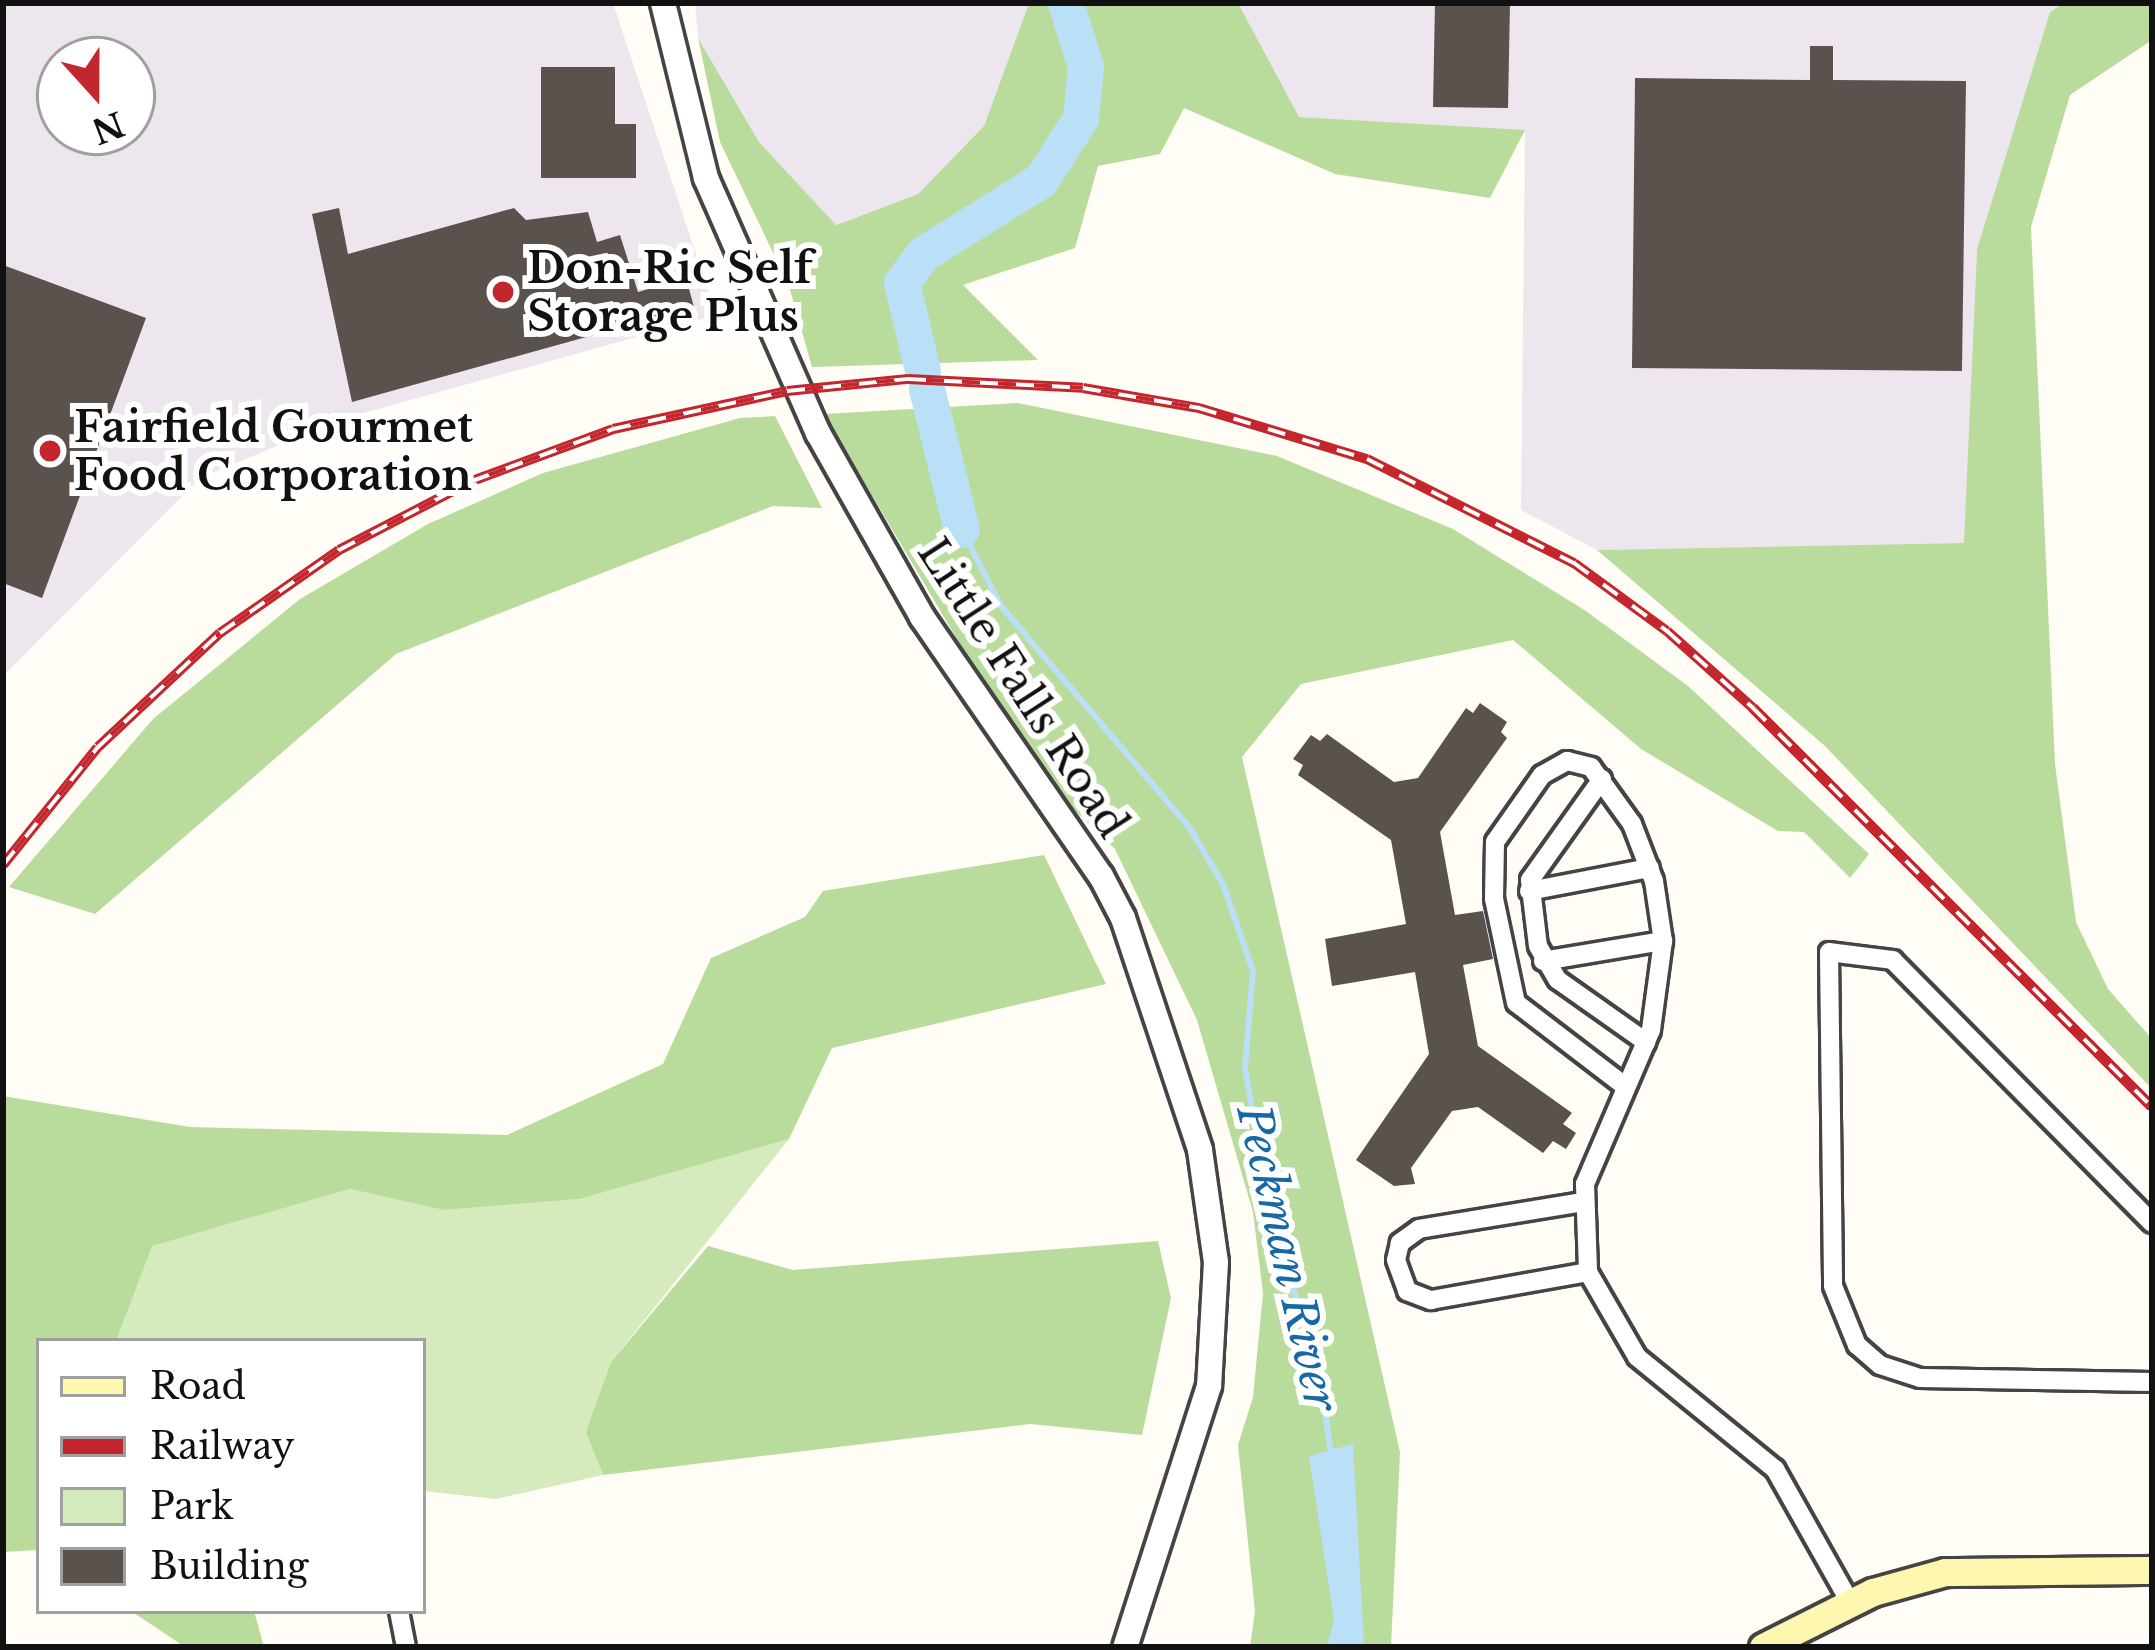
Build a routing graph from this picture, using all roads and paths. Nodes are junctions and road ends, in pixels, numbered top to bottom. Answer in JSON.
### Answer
{"nodes":[{"id":1,"x":663,"y":3,"type":"edge"},
{"id":2,"x":1602,"y":779,"type":"junction"},
{"id":3,"x":1650,"y":868,"type":"junction"},
{"id":4,"x":1528,"y":891,"type":"junction"},
{"id":5,"x":1663,"y":941,"type":"junction"},
{"id":6,"x":1543,"y":962,"type":"junction"},
{"id":7,"x":1646,"y":1042,"type":"junction"},
{"id":8,"x":1626,"y":1087,"type":"junction"},
{"id":9,"x":1583,"y":1202,"type":"junction"},
{"id":10,"x":2152,"y":1223,"type":"edge"},
{"id":11,"x":1588,"y":1273,"type":"junction"},
{"id":12,"x":2152,"y":1382,"type":"edge"},
{"id":13,"x":2152,"y":1570,"type":"edge"},
{"id":14,"x":1850,"y":1602,"type":"junction"},
{"id":15,"x":400,"y":1614,"type":"edge"},
{"id":16,"x":1804,"y":1638,"type":"edge"},
{"id":17,"x":406,"y":1647,"type":"edge"},
{"id":18,"x":1125,"y":1647,"type":"edge"},
{"id":19,"x":1763,"y":1647,"type":"edge"}],
"edges":[{"from":1,"to":18,"type":"street","name":"Little Falls Road"},
{"from":2,"to":3,"type":"street"},
{"from":2,"to":4,"type":"street"},
{"from":2,"to":8,"type":"street"},
{"from":3,"to":4,"type":"street"},
{"from":3,"to":5,"type":"street"},
{"from":4,"to":6,"type":"street"},
{"from":5,"to":6,"type":"street"},
{"from":5,"to":7,"type":"street"},
{"from":6,"to":7,"type":"street"},
{"from":7,"to":8,"type":"street"},
{"from":8,"to":9,"type":"street"},
{"from":9,"to":11,"type":"street"},
{"from":9,"to":11,"type":"street"},
{"from":10,"to":12,"type":"street"},
{"from":11,"to":14,"type":"street"},
{"from":13,"to":14,"type":"main road"},
{"from":14,"to":16,"type":"main road"},
{"from":15,"to":17,"type":"street"},
{"from":16,"to":19,"type":"main road"}]}
